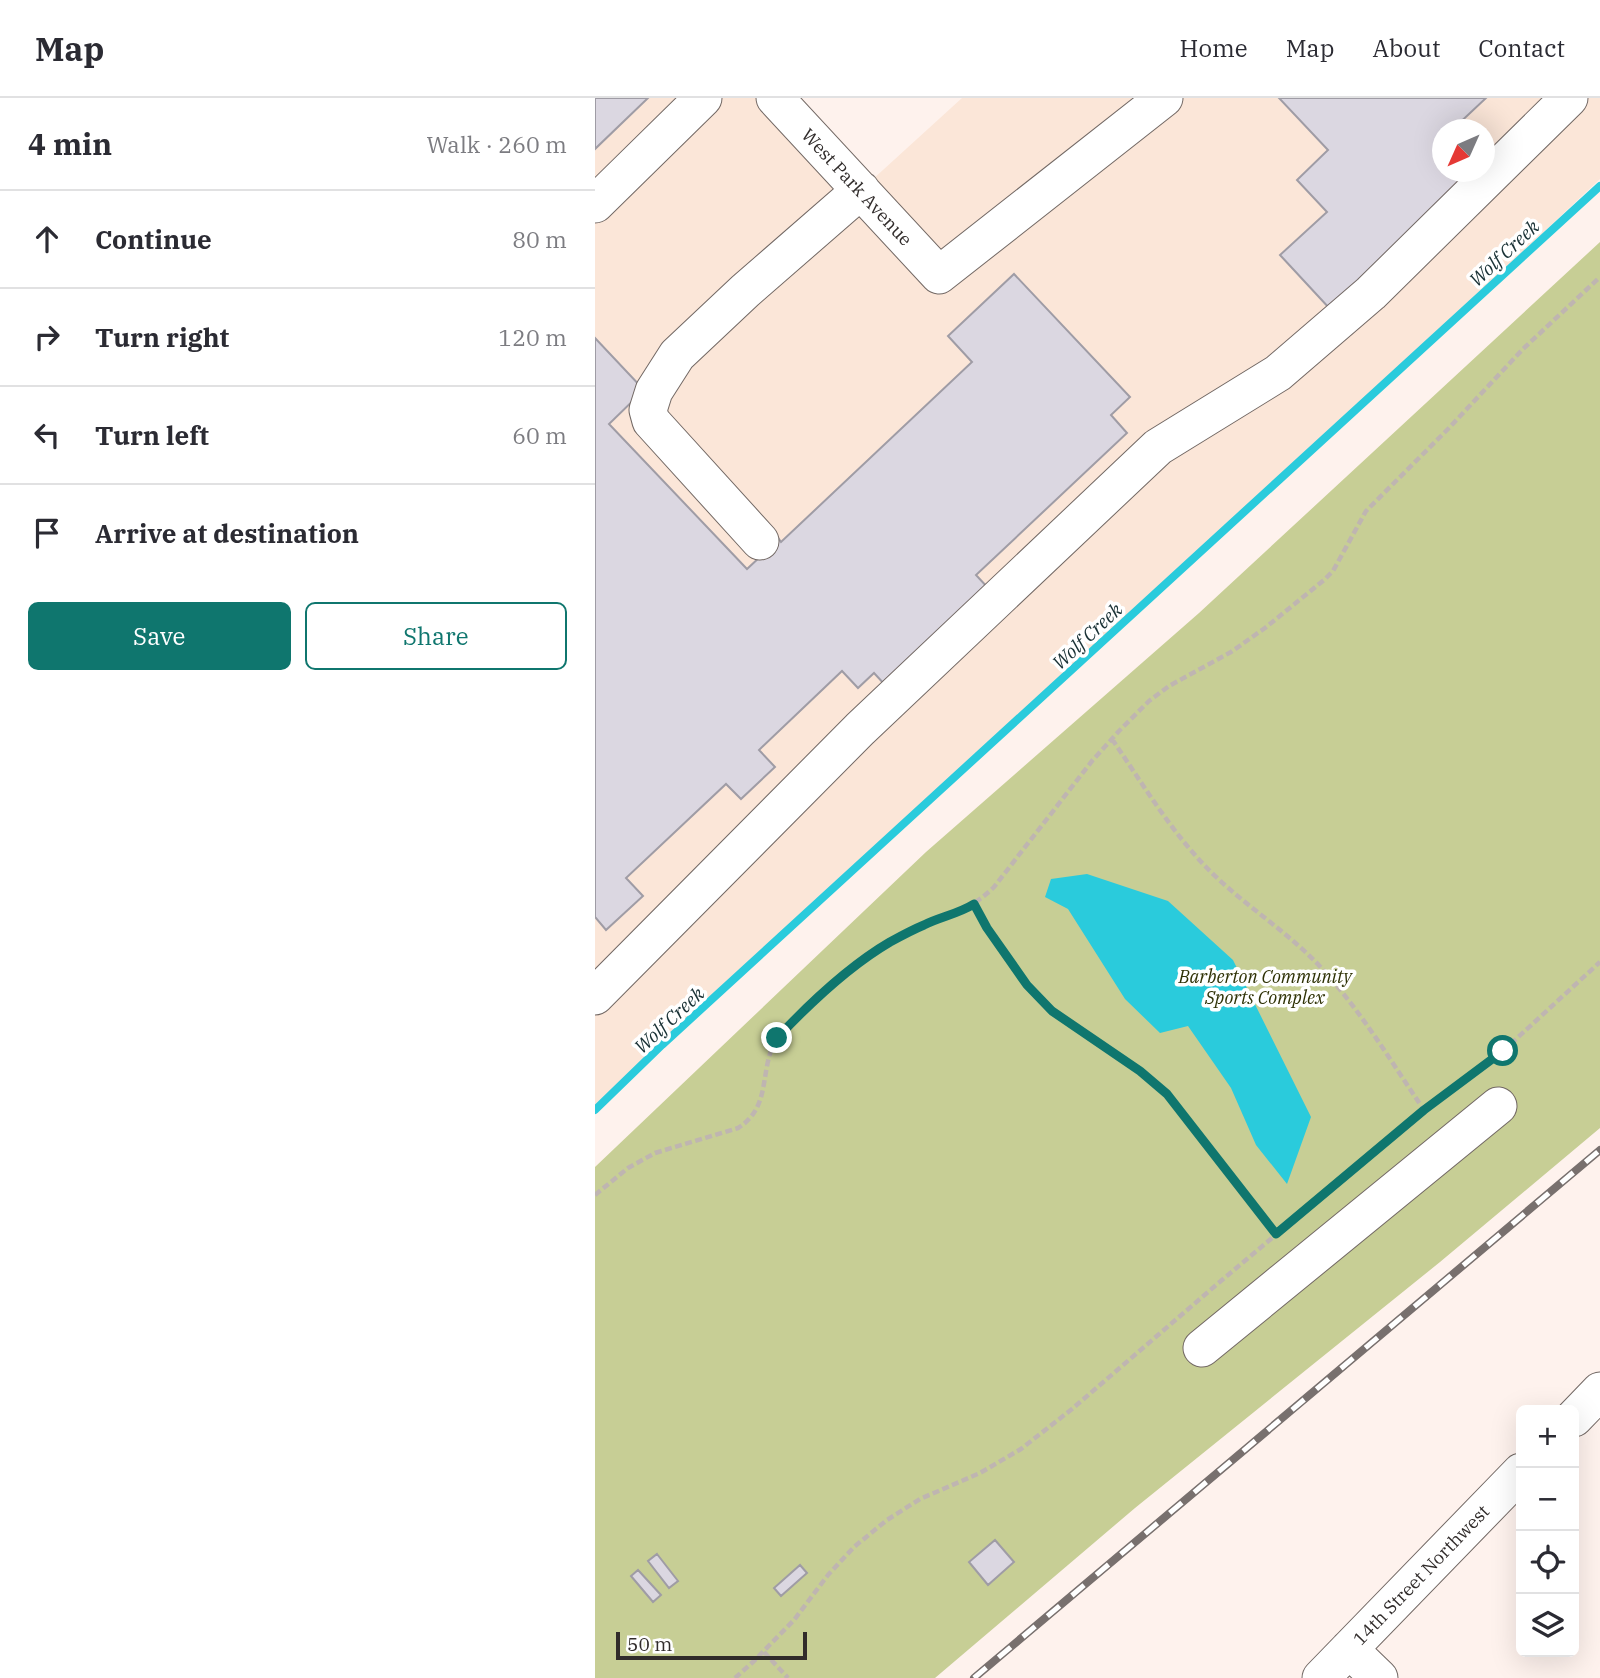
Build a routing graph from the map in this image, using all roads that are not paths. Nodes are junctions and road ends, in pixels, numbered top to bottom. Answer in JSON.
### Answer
{"nodes":[{"id":1,"x":703,"y":98,"type":"edge"},
{"id":2,"x":775,"y":98,"type":"edge"},
{"id":3,"x":1164,"y":98,"type":"edge"},
{"id":4,"x":1569,"y":98,"type":"edge"},
{"id":5,"x":861,"y":190,"type":"junction"},
{"id":6,"x":595,"y":204,"type":"edge"},
{"id":7,"x":760,"y":541,"type":"dead end"},
{"id":8,"x":595,"y":996,"type":"edge"},
{"id":9,"x":1498,"y":1106,"type":"dead end"},
{"id":10,"x":1202,"y":1348,"type":"dead end"},
{"id":11,"x":1600,"y":1391,"type":"edge"},
{"id":12,"x":1579,"y":1413,"type":"edge"},
{"id":13,"x":1516,"y":1477,"type":"edge"},
{"id":14,"x":1349,"y":1649,"type":"junction"},
{"id":15,"x":1321,"y":1678,"type":"edge"},
{"id":16,"x":1378,"y":1678,"type":"edge"}],
"edges":[{"from":1,"to":6,"type":"street"},
{"from":2,"to":5,"type":"street","name":"West Park Avenue"},
{"from":3,"to":5,"type":"street","name":"West Park Avenue"},
{"from":4,"to":8,"type":"street"},
{"from":5,"to":7,"type":"street"},
{"from":9,"to":10,"type":"street"},
{"from":11,"to":12,"type":"street"},
{"from":13,"to":14,"type":"street","name":"14th Street Northwest"},
{"from":14,"to":15,"type":"street","name":"14th Street Northwest"},
{"from":14,"to":16,"type":"street"}]}
